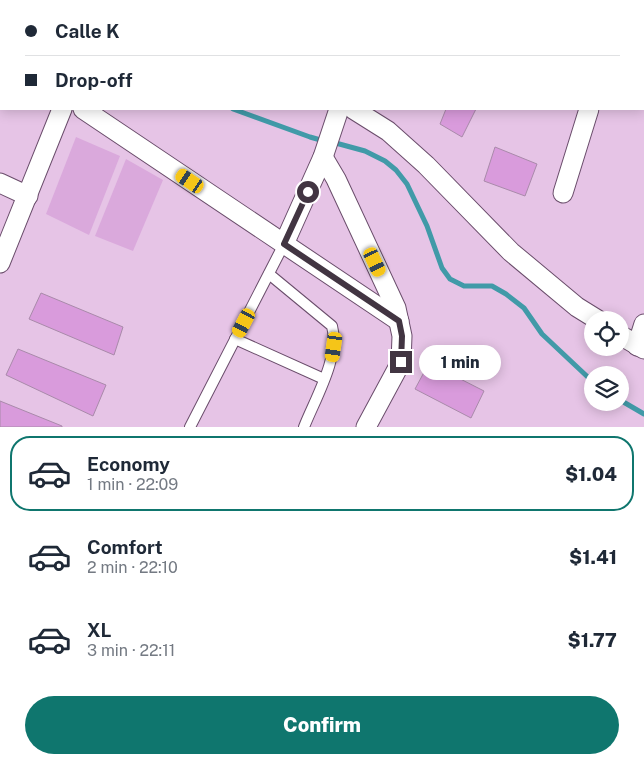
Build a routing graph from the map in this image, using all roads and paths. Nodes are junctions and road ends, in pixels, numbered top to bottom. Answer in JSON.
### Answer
{"nodes":[{"id":1,"x":62,"y":110,"type":"edge"},
{"id":2,"x":84,"y":110,"type":"edge"},
{"id":3,"x":339,"y":110,"type":"edge"},
{"id":4,"x":355,"y":110,"type":"edge"},
{"id":5,"x":589,"y":110,"type":"edge"},
{"id":6,"x":325,"y":153,"type":"junction"},
{"id":7,"x":0,"y":183,"type":"edge"},
{"id":8,"x":563,"y":193,"type":"dead end"},
{"id":9,"x":28,"y":196,"type":"junction"},
{"id":10,"x":284,"y":244,"type":"junction"},
{"id":11,"x":0,"y":263,"type":"edge"},
{"id":12,"x":269,"y":274,"type":"junction"},
{"id":13,"x":584,"y":311,"type":"edge"},
{"id":14,"x":399,"y":321,"type":"junction"},
{"id":15,"x":644,"y":324,"type":"edge"},
{"id":16,"x":235,"y":339,"type":"junction"},
{"id":17,"x":629,"y":340,"type":"edge"},
{"id":18,"x":641,"y":347,"type":"edge"},
{"id":19,"x":324,"y":379,"type":"junction"},
{"id":20,"x":190,"y":426,"type":"edge"},
{"id":21,"x":304,"y":426,"type":"edge"},
{"id":22,"x":366,"y":426,"type":"edge"}],
"edges":[{"from":1,"to":9,"type":"street"},
{"from":2,"to":10,"type":"street"},
{"from":3,"to":6,"type":"street"},
{"from":4,"to":13,"type":"street"},
{"from":5,"to":8,"type":"street"},
{"from":6,"to":10,"type":"street"},
{"from":6,"to":14,"type":"street"},
{"from":7,"to":9,"type":"street"},
{"from":9,"to":11,"type":"street"},
{"from":10,"to":12,"type":"lane"},
{"from":10,"to":14,"type":"street"},
{"from":12,"to":16,"type":"lane"},
{"from":12,"to":19,"type":"lane"},
{"from":14,"to":22,"type":"street"},
{"from":15,"to":18,"type":"street"},
{"from":16,"to":19,"type":"lane"},
{"from":16,"to":20,"type":"lane"},
{"from":17,"to":18,"type":"street"},
{"from":19,"to":21,"type":"lane"}]}
